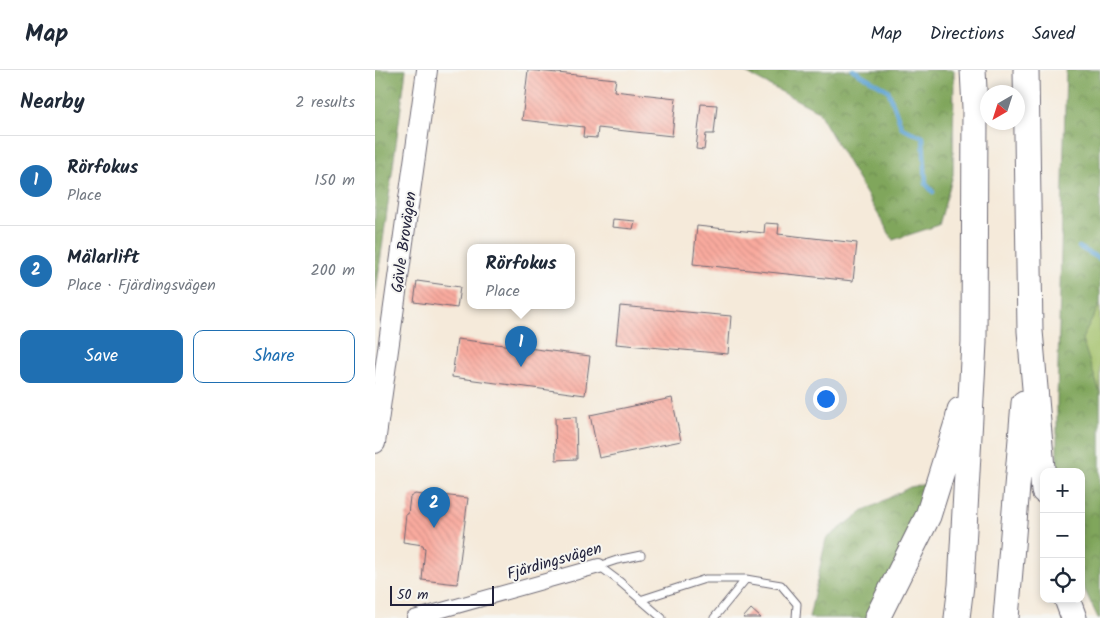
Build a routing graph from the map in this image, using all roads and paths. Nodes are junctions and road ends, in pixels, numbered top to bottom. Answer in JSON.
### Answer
{"nodes":[{"id":1,"x":427,"y":70,"type":"edge"},
{"id":2,"x":973,"y":70,"type":"edge"},
{"id":3,"x":1026,"y":70,"type":"edge"},
{"id":4,"x":1030,"y":331,"type":"junction"},
{"id":5,"x":973,"y":342,"type":"junction"},
{"id":6,"x":375,"y":443,"type":"edge"},
{"id":7,"x":1042,"y":468,"type":"edge"},
{"id":8,"x":641,"y":555,"type":"dead end"},
{"id":9,"x":599,"y":566,"type":"junction"},
{"id":10,"x":746,"y":579,"type":"junction"},
{"id":11,"x":640,"y":600,"type":"junction"},
{"id":12,"x":1069,"y":603,"type":"edge"},
{"id":13,"x":414,"y":618,"type":"edge"},
{"id":14,"x":662,"y":618,"type":"edge"},
{"id":15,"x":714,"y":618,"type":"edge"},
{"id":16,"x":797,"y":618,"type":"edge"},
{"id":17,"x":877,"y":618,"type":"edge"},
{"id":18,"x":957,"y":618,"type":"edge"},
{"id":19,"x":1005,"y":618,"type":"edge"},
{"id":20,"x":1075,"y":618,"type":"edge"}],
"edges":[{"from":1,"to":6,"type":"street","name":"Gävle Brovägen"},
{"from":2,"to":5,"type":"highway"},
{"from":3,"to":4,"type":"highway"},
{"from":4,"to":7,"type":"highway"},
{"from":4,"to":19,"type":"highway"},
{"from":5,"to":17,"type":"highway"},
{"from":5,"to":18,"type":"highway"},
{"from":8,"to":9,"type":"lane","name":"Fjärdingsvägen"},
{"from":9,"to":11,"type":"lane"},
{"from":9,"to":13,"type":"street","name":"Fjärdingsvägen"},
{"from":10,"to":11,"type":"lane"},
{"from":10,"to":15,"type":"lane"},
{"from":10,"to":16,"type":"lane"},
{"from":11,"to":14,"type":"lane"},
{"from":12,"to":20,"type":"highway"}]}
